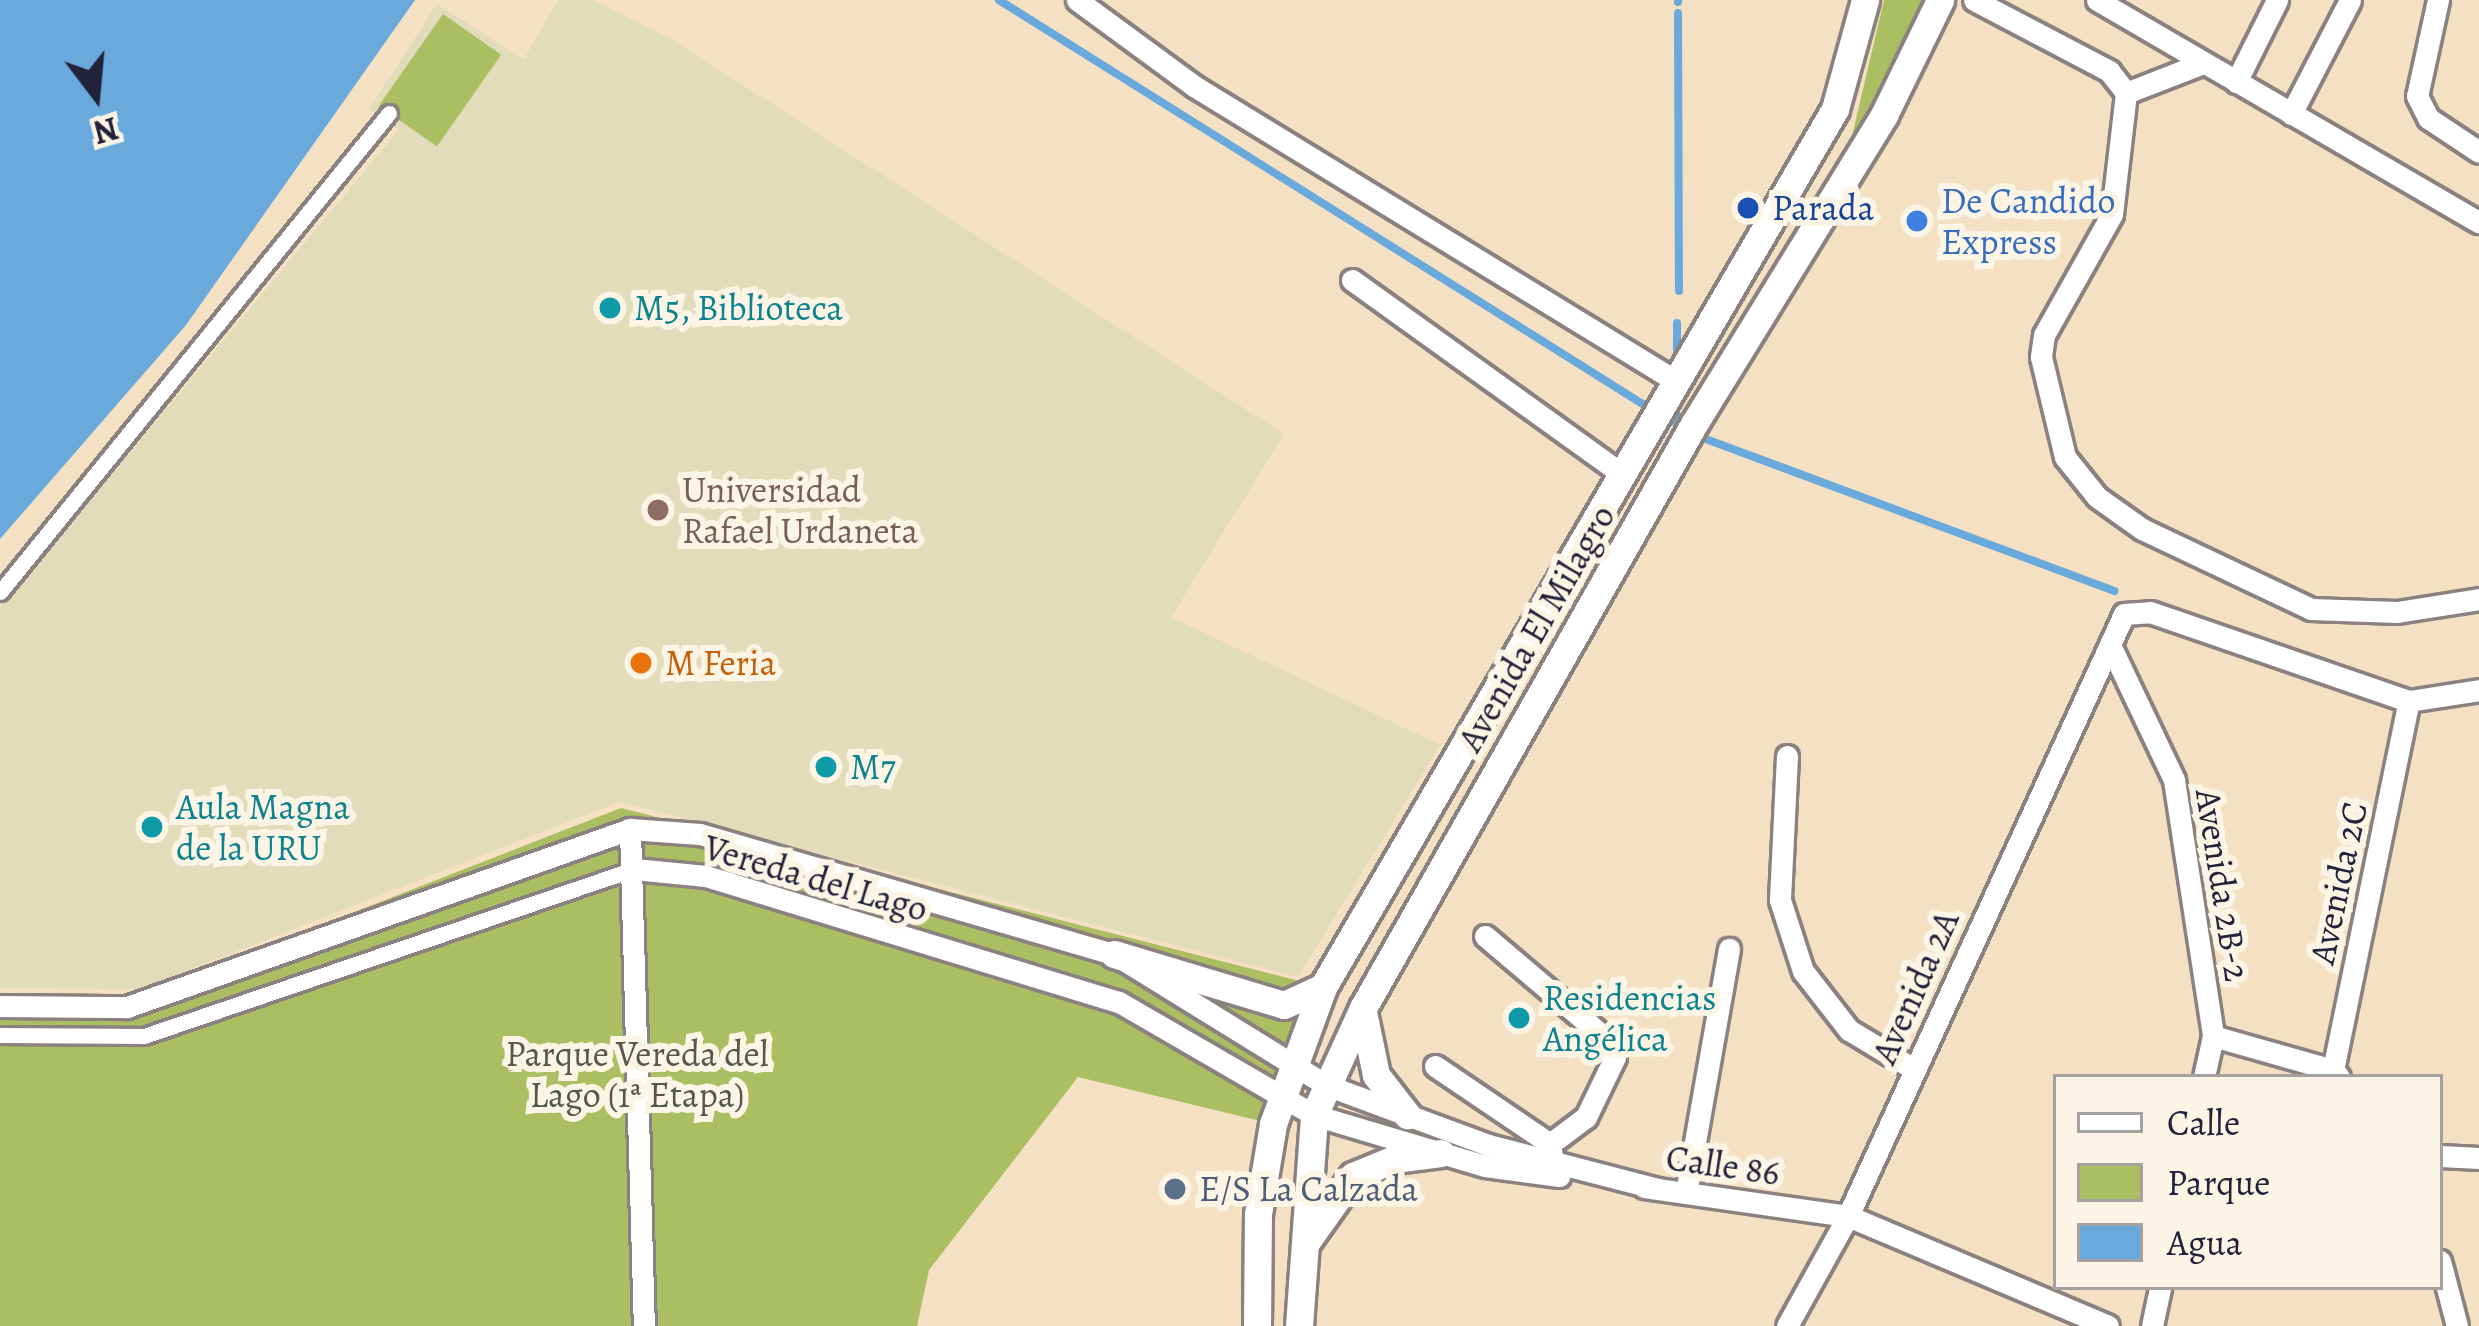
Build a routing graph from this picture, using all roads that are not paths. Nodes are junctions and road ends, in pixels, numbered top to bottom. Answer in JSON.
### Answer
{"nodes":[{"id":1,"x":1077,"y":0,"type":"edge"},
{"id":2,"x":1865,"y":0,"type":"edge"},
{"id":3,"x":1940,"y":0,"type":"edge"},
{"id":4,"x":1951,"y":0,"type":"edge"},
{"id":5,"x":1974,"y":0,"type":"edge"},
{"id":6,"x":2097,"y":0,"type":"edge"},
{"id":7,"x":2277,"y":0,"type":"edge"},
{"id":8,"x":2350,"y":0,"type":"edge"},
{"id":9,"x":2438,"y":0,"type":"edge"},
{"id":10,"x":1925,"y":42,"type":"junction"},
{"id":11,"x":2203,"y":63,"type":"junction"},
{"id":12,"x":2236,"y":82,"type":"junction"},
{"id":13,"x":2126,"y":93,"type":"junction"},
{"id":14,"x":389,"y":113,"type":"dead end"},
{"id":15,"x":2291,"y":114,"type":"junction"},
{"id":16,"x":2479,"y":152,"type":"edge"},
{"id":17,"x":2479,"y":222,"type":"edge"},
{"id":18,"x":1352,"y":280,"type":"dead end"},
{"id":19,"x":1676,"y":381,"type":"junction"},
{"id":20,"x":1622,"y":475,"type":"junction"},
{"id":21,"x":0,"y":592,"type":"edge"},
{"id":22,"x":2479,"y":599,"type":"edge"},
{"id":23,"x":2110,"y":645,"type":"junction"},
{"id":24,"x":2479,"y":690,"type":"edge"},
{"id":25,"x":2409,"y":700,"type":"junction"},
{"id":26,"x":1787,"y":756,"type":"dead end"},
{"id":27,"x":630,"y":829,"type":"junction"},
{"id":28,"x":634,"y":869,"type":"junction"},
{"id":29,"x":1485,"y":936,"type":"dead end"},
{"id":30,"x":1729,"y":949,"type":"dead end"},
{"id":31,"x":1114,"y":954,"type":"junction"},
{"id":32,"x":1323,"y":987,"type":"junction"},
{"id":33,"x":0,"y":1006,"type":"edge"},
{"id":34,"x":1363,"y":1008,"type":"junction"},
{"id":35,"x":0,"y":1035,"type":"edge"},
{"id":36,"x":2213,"y":1036,"type":"junction"},
{"id":37,"x":1292,"y":1057,"type":"junction"},
{"id":38,"x":1435,"y":1066,"type":"dead end"},
{"id":39,"x":1914,"y":1069,"type":"junction"},
{"id":40,"x":2205,"y":1074,"type":"edge"},
{"id":41,"x":2336,"y":1074,"type":"edge"},
{"id":42,"x":1326,"y":1085,"type":"junction"},
{"id":43,"x":1282,"y":1091,"type":"junction"},
{"id":44,"x":1314,"y":1114,"type":"junction"},
{"id":45,"x":1407,"y":1115,"type":"junction"},
{"id":46,"x":1441,"y":1153,"type":"junction"},
{"id":47,"x":1552,"y":1153,"type":"junction"},
{"id":48,"x":2443,"y":1156,"type":"edge"},
{"id":49,"x":2479,"y":1158,"type":"edge"},
{"id":50,"x":1658,"y":1189,"type":"junction"},
{"id":51,"x":1686,"y":1192,"type":"junction"},
{"id":52,"x":1848,"y":1216,"type":"junction"},
{"id":53,"x":1299,"y":1256,"type":"junction"},
{"id":54,"x":2443,"y":1272,"type":"edge"},
{"id":55,"x":2159,"y":1290,"type":"edge"},
{"id":56,"x":644,"y":1326,"type":"edge"},
{"id":57,"x":1257,"y":1326,"type":"edge"},
{"id":58,"x":1299,"y":1326,"type":"edge"},
{"id":59,"x":1787,"y":1326,"type":"edge"},
{"id":60,"x":2108,"y":1326,"type":"edge"},
{"id":61,"x":2152,"y":1326,"type":"edge"},
{"id":62,"x":2457,"y":1326,"type":"edge"}],
"edges":[{"from":1,"to":19,"type":"street"},
{"from":2,"to":19,"type":"main road","name":"Avenida El Milagro"},
{"from":3,"to":10,"type":"main road","name":"Avenida El Milagro"},
{"from":4,"to":10,"type":"street"},
{"from":5,"to":13,"type":"street"},
{"from":6,"to":11,"type":"street"},
{"from":7,"to":12,"type":"street"},
{"from":8,"to":15,"type":"street"},
{"from":9,"to":16,"type":"street"},
{"from":10,"to":34,"type":"main road","name":"Avenida El Milagro"},
{"from":11,"to":12,"type":"street"},
{"from":11,"to":13,"type":"street"},
{"from":12,"to":15,"type":"street"},
{"from":13,"to":22,"type":"street"},
{"from":14,"to":21,"type":"street"},
{"from":15,"to":17,"type":"street"},
{"from":18,"to":20,"type":"street"},
{"from":19,"to":20,"type":"main road","name":"Avenida El Milagro"},
{"from":20,"to":32,"type":"main road","name":"Avenida El Milagro"},
{"from":23,"to":25,"type":"street"},
{"from":23,"to":36,"type":"street","name":"Avenida 2B-2"},
{"from":23,"to":39,"type":"street","name":"Avenida 2A"},
{"from":24,"to":25,"type":"street"},
{"from":25,"to":41,"type":"street","name":"Avenida 2C"},
{"from":26,"to":39,"type":"street"},
{"from":27,"to":28,"type":"street"},
{"from":27,"to":31,"type":"street","name":"Vereda del Lago"},
{"from":27,"to":33,"type":"street","name":"Vereda del Lago"},
{"from":28,"to":35,"type":"street","name":"Vereda del Lago"},
{"from":28,"to":43,"type":"street","name":"Vereda del Lago"},
{"from":28,"to":56,"type":"street"},
{"from":29,"to":47,"type":"street"},
{"from":30,"to":51,"type":"street"},
{"from":31,"to":32,"type":"main road"},
{"from":31,"to":37,"type":"street","name":"Vereda del Lago"},
{"from":32,"to":37,"type":"main road","name":"Avenida El Milagro"},
{"from":34,"to":42,"type":"main road","name":"Avenida El Milagro"},
{"from":34,"to":45,"type":"main road"},
{"from":36,"to":40,"type":"street","name":"Avenida 2B-2"},
{"from":36,"to":41,"type":"street"},
{"from":37,"to":42,"type":"street","name":"Vereda del Lago"},
{"from":37,"to":43,"type":"main road","name":"Avenida El Milagro"},
{"from":38,"to":47,"type":"street"},
{"from":39,"to":52,"type":"street","name":"Avenida 2A"},
{"from":42,"to":44,"type":"main road","name":"Avenida El Milagro"},
{"from":42,"to":45,"type":"street","name":"Vereda del Lago"},
{"from":43,"to":44,"type":"street","name":"Vereda del Lago"},
{"from":43,"to":57,"type":"main road","name":"Avenida El Milagro"},
{"from":44,"to":46,"type":"street","name":"Calle 86"},
{"from":44,"to":53,"type":"main road","name":"Avenida El Milagro"},
{"from":45,"to":47,"type":"street","name":"Vereda del Lago"},
{"from":46,"to":50,"type":"street","name":"Calle 86"},
{"from":46,"to":53,"type":"main road"},
{"from":47,"to":50,"type":"street","name":"Vereda del Lago"},
{"from":48,"to":49,"type":"street"},
{"from":50,"to":51,"type":"street","name":"Calle 86"},
{"from":51,"to":52,"type":"street","name":"Calle 86"},
{"from":52,"to":59,"type":"street","name":"Avenida 2A"},
{"from":52,"to":60,"type":"street","name":"Calle 86"},
{"from":53,"to":58,"type":"main road","name":"Avenida El Milagro"},
{"from":54,"to":62,"type":"street"},
{"from":55,"to":61,"type":"street"}]}
